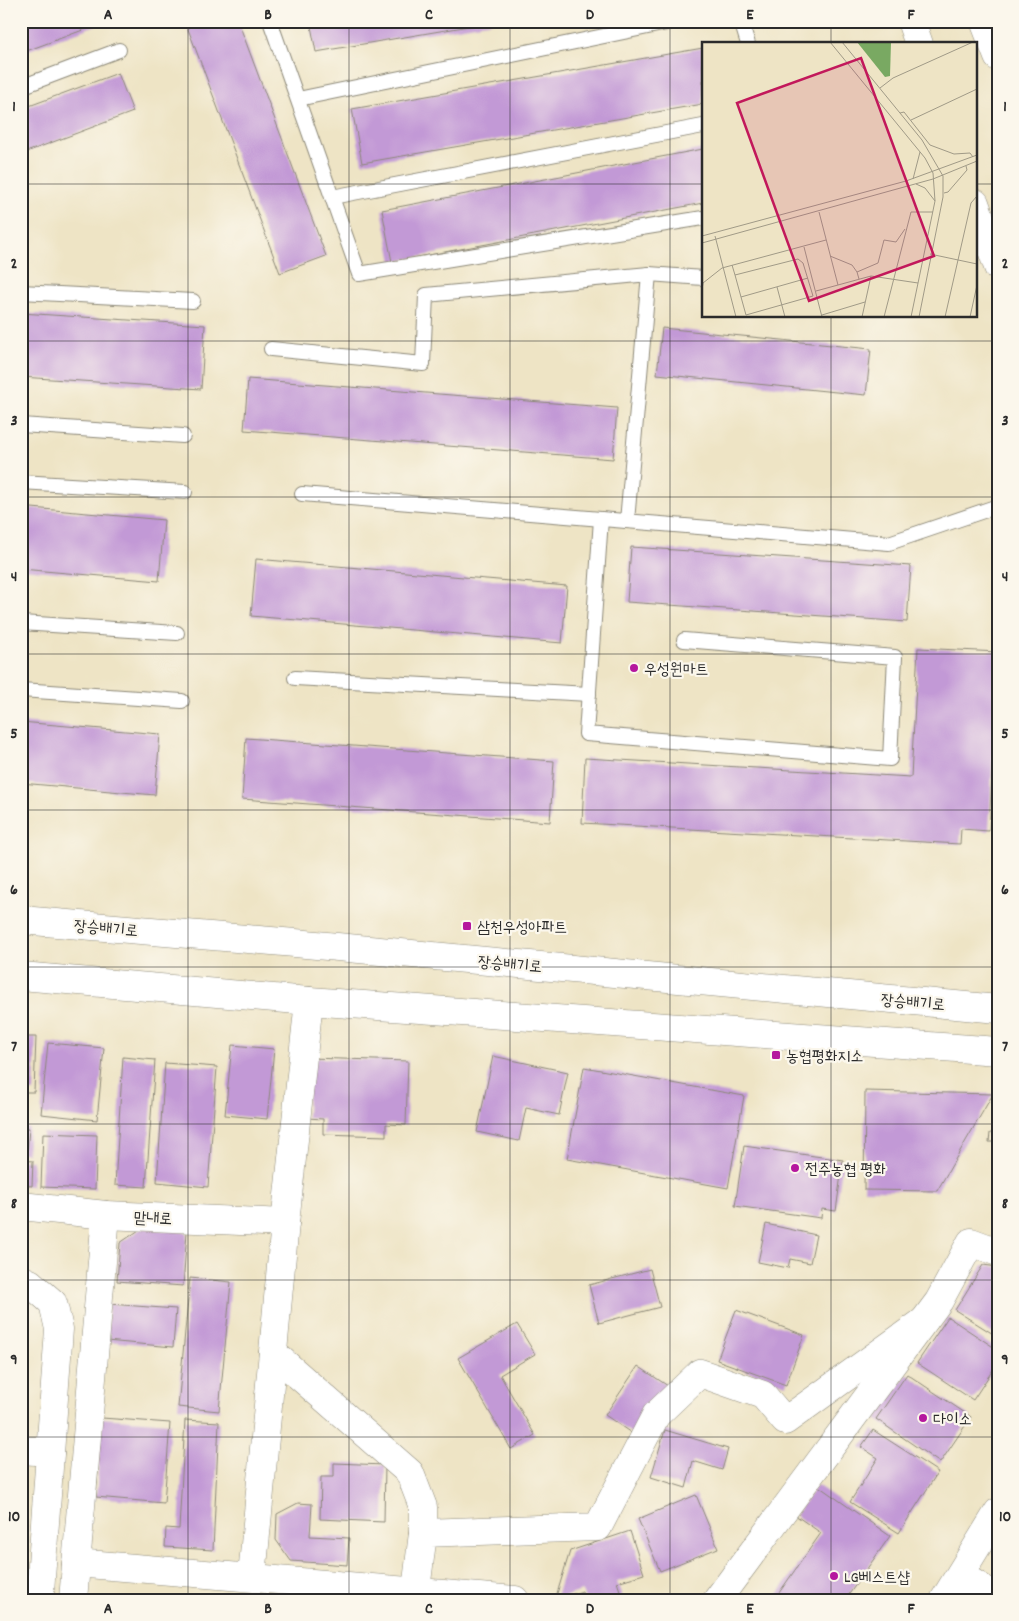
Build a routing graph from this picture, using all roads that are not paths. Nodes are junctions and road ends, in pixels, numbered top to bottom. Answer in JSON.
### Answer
{"nodes":[{"id":1,"x":270,"y":21,"type":"edge"},
{"id":2,"x":677,"y":21,"type":"edge"},
{"id":3,"x":741,"y":21,"type":"edge"},
{"id":4,"x":911,"y":21,"type":"edge"},
{"id":5,"x":984,"y":21,"type":"edge"},
{"id":6,"x":747,"y":42,"type":"edge"},
{"id":7,"x":918,"y":42,"type":"edge"},
{"id":8,"x":119,"y":50,"type":"dead end"},
{"id":9,"x":998,"y":57,"type":"edge"},
{"id":10,"x":21,"y":86,"type":"edge"},
{"id":11,"x":298,"y":99,"type":"junction"},
{"id":12,"x":702,"y":126,"type":"edge"},
{"id":13,"x":332,"y":197,"type":"junction"},
{"id":14,"x":976,"y":206,"type":"edge"},
{"id":15,"x":702,"y":218,"type":"edge"},
{"id":16,"x":998,"y":267,"type":"edge"},
{"id":17,"x":649,"y":274,"type":"junction"},
{"id":18,"x":702,"y":278,"type":"edge"},
{"id":19,"x":21,"y":292,"type":"edge"},
{"id":20,"x":193,"y":301,"type":"dead end"},
{"id":21,"x":271,"y":349,"type":"dead end"},
{"id":22,"x":21,"y":425,"type":"edge"},
{"id":23,"x":182,"y":436,"type":"dead end"},
{"id":24,"x":21,"y":482,"type":"edge"},
{"id":25,"x":185,"y":492,"type":"dead end"},
{"id":26,"x":302,"y":494,"type":"dead end"},
{"id":27,"x":998,"y":506,"type":"edge"},
{"id":28,"x":601,"y":519,"type":"junction"},
{"id":29,"x":627,"y":521,"type":"junction"},
{"id":30,"x":21,"y":623,"type":"edge"},
{"id":31,"x":177,"y":633,"type":"dead end"},
{"id":32,"x":684,"y":640,"type":"dead end"},
{"id":33,"x":295,"y":678,"type":"dead end"},
{"id":34,"x":21,"y":690,"type":"edge"},
{"id":35,"x":589,"y":694,"type":"junction"},
{"id":36,"x":182,"y":701,"type":"dead end"},
{"id":37,"x":21,"y":920,"type":"edge"},
{"id":38,"x":21,"y":976,"type":"edge"},
{"id":39,"x":309,"y":1001,"type":"junction"},
{"id":40,"x":998,"y":1009,"type":"edge"},
{"id":41,"x":998,"y":1051,"type":"edge"},
{"id":42,"x":21,"y":1206,"type":"edge"},
{"id":43,"x":106,"y":1214,"type":"junction"},
{"id":44,"x":285,"y":1223,"type":"junction"},
{"id":45,"x":998,"y":1252,"type":"edge"},
{"id":46,"x":21,"y":1279,"type":"edge"},
{"id":47,"x":924,"y":1321,"type":"junction"},
{"id":48,"x":273,"y":1353,"type":"junction"},
{"id":49,"x":21,"y":1450,"type":"edge"},
{"id":50,"x":50,"y":1452,"type":"junction"},
{"id":51,"x":998,"y":1512,"type":"edge"},
{"id":52,"x":423,"y":1533,"type":"junction"},
{"id":53,"x":76,"y":1563,"type":"junction"},
{"id":54,"x":960,"y":1574,"type":"junction"},
{"id":55,"x":252,"y":1577,"type":"junction"},
{"id":56,"x":416,"y":1590,"type":"junction"},
{"id":57,"x":21,"y":1591,"type":"edge"},
{"id":58,"x":998,"y":1598,"type":"edge"},
{"id":59,"x":513,"y":1599,"type":"edge"},
{"id":60,"x":73,"y":1600,"type":"edge"},
{"id":61,"x":717,"y":1600,"type":"edge"},
{"id":62,"x":944,"y":1600,"type":"edge"}],
"edges":[{"from":1,"to":11,"type":"lane"},
{"from":2,"to":11,"type":"lane"},
{"from":3,"to":6,"type":"lane"},
{"from":4,"to":7,"type":"street"},
{"from":5,"to":9,"type":"street"},
{"from":8,"to":10,"type":"lane"},
{"from":11,"to":13,"type":"lane"},
{"from":12,"to":13,"type":"lane"},
{"from":13,"to":15,"type":"lane"},
{"from":14,"to":16,"type":"street"},
{"from":17,"to":18,"type":"lane"},
{"from":17,"to":21,"type":"lane"},
{"from":17,"to":29,"type":"lane"},
{"from":19,"to":20,"type":"lane"},
{"from":22,"to":23,"type":"lane"},
{"from":24,"to":25,"type":"lane"},
{"from":26,"to":28,"type":"lane"},
{"from":27,"to":29,"type":"lane"},
{"from":28,"to":29,"type":"lane"},
{"from":28,"to":35,"type":"lane"},
{"from":30,"to":31,"type":"lane"},
{"from":32,"to":35,"type":"lane"},
{"from":33,"to":35,"type":"lane"},
{"from":34,"to":36,"type":"lane"},
{"from":37,"to":40,"type":"street","name":"장승배기로"},
{"from":38,"to":39,"type":"street"},
{"from":39,"to":41,"type":"street"},
{"from":39,"to":44,"type":"street"},
{"from":42,"to":43,"type":"street","name":"맏내로"},
{"from":43,"to":44,"type":"street","name":"맏내로"},
{"from":43,"to":53,"type":"street"},
{"from":44,"to":48,"type":"street"},
{"from":45,"to":47,"type":"street"},
{"from":46,"to":50,"type":"street"},
{"from":47,"to":52,"type":"street"},
{"from":47,"to":61,"type":"street"},
{"from":48,"to":52,"type":"street"},
{"from":48,"to":55,"type":"street"},
{"from":49,"to":50,"type":"street"},
{"from":50,"to":57,"type":"street"},
{"from":51,"to":54,"type":"street"},
{"from":52,"to":56,"type":"street"},
{"from":53,"to":55,"type":"street"},
{"from":53,"to":60,"type":"street"},
{"from":54,"to":58,"type":"street"},
{"from":54,"to":62,"type":"street"},
{"from":55,"to":56,"type":"street"},
{"from":56,"to":59,"type":"street"}]}
